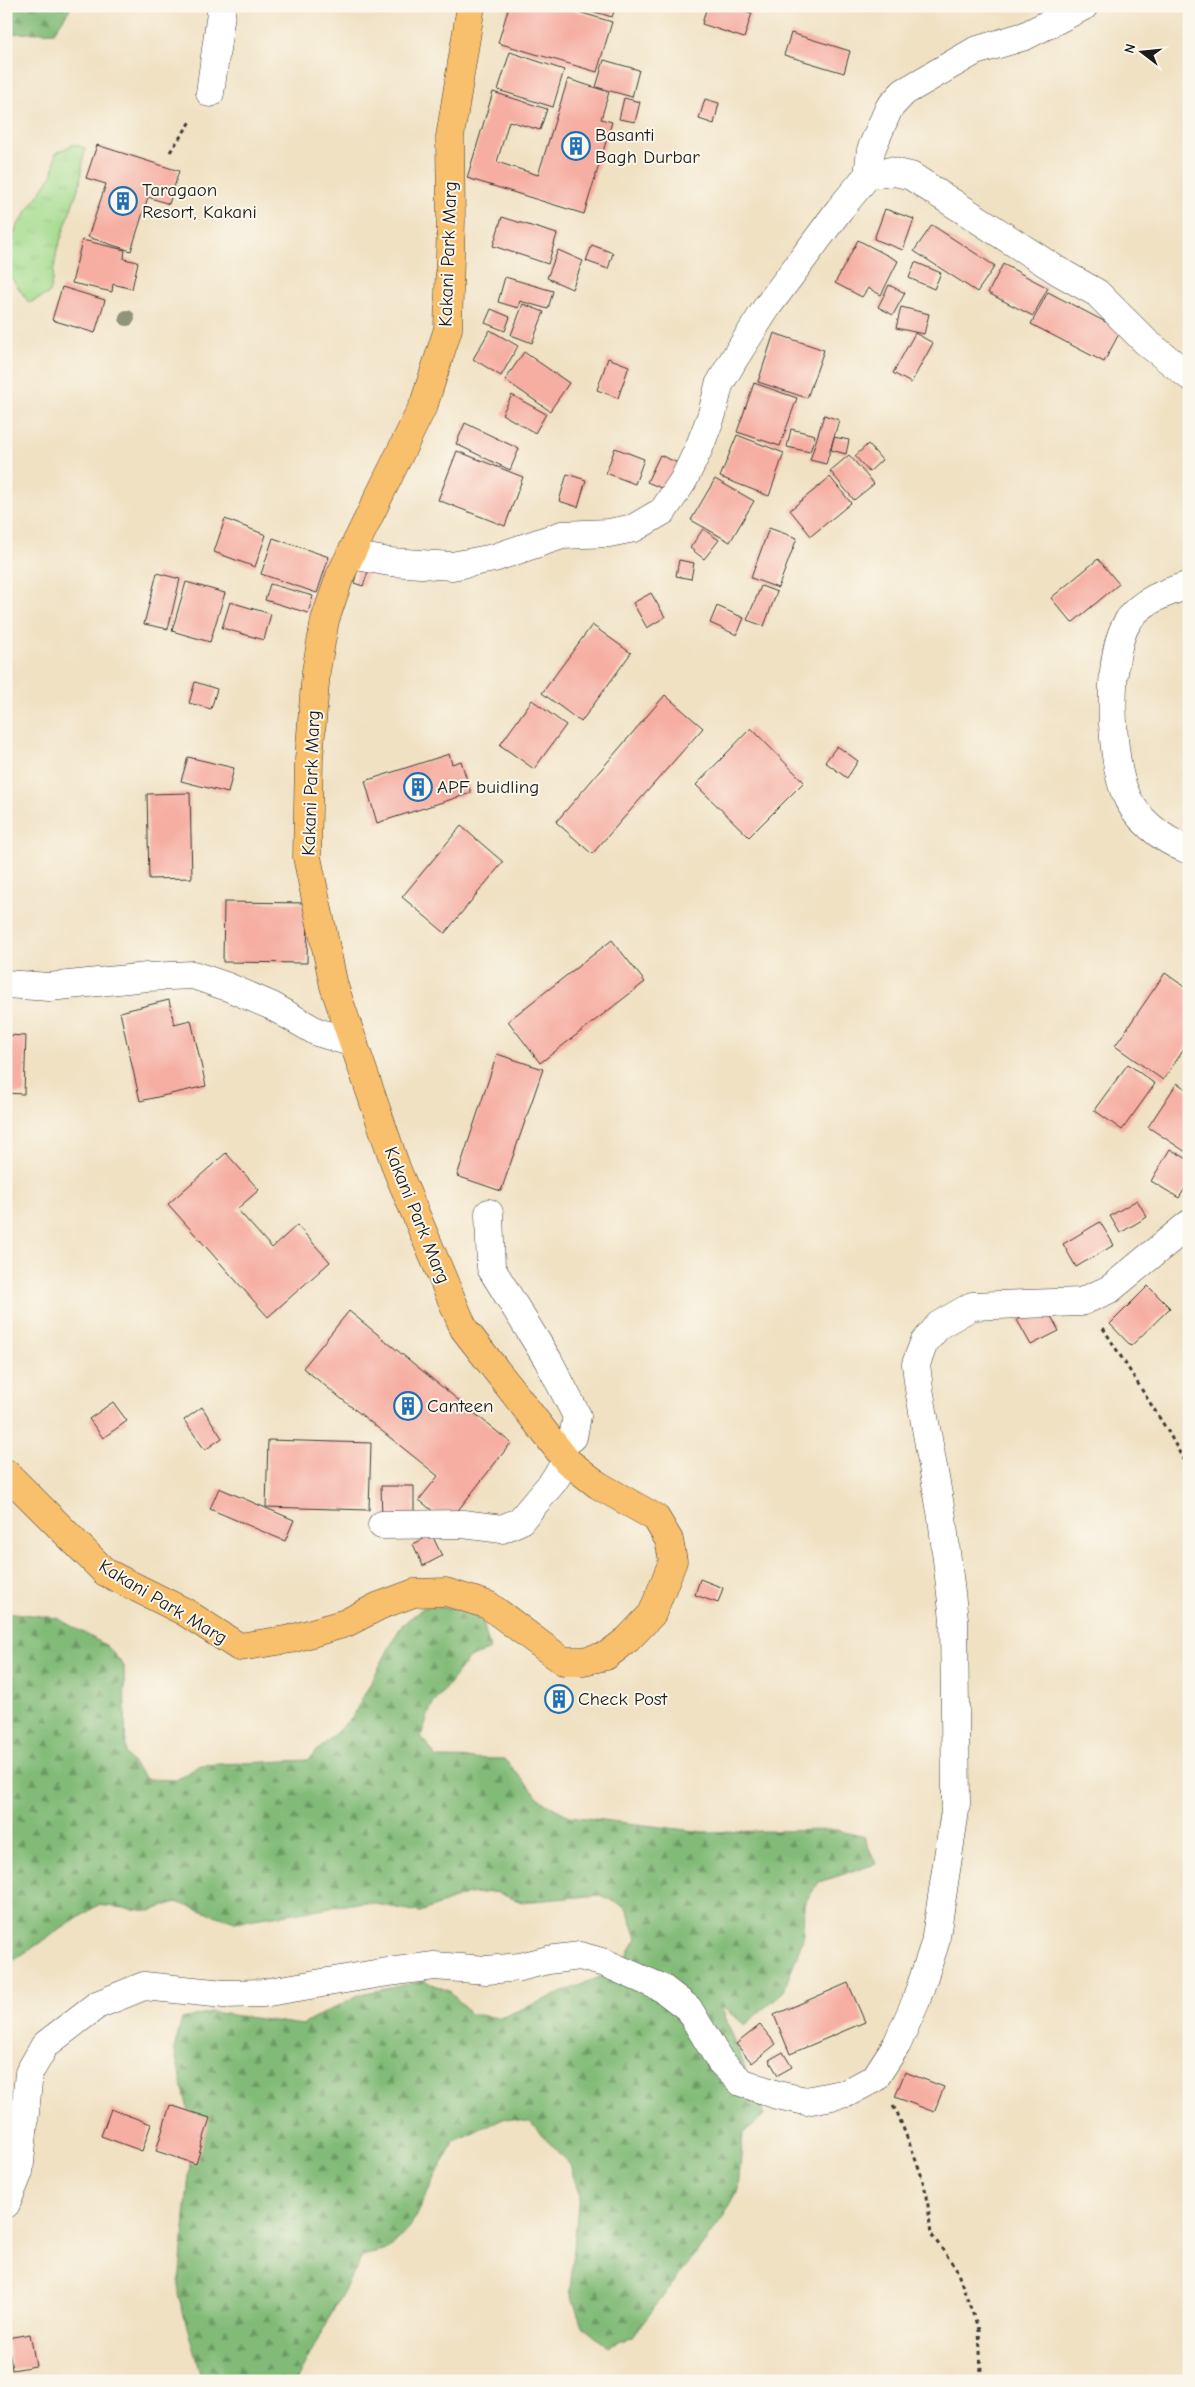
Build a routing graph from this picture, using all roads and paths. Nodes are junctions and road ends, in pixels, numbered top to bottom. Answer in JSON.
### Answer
{"nodes":[{"id":1,"x":222,"y":6,"type":"edge"},
{"id":2,"x":471,"y":6,"type":"edge"},
{"id":3,"x":1084,"y":6,"type":"edge"},
{"id":4,"x":210,"y":93,"type":"joint"},
{"id":5,"x":170,"y":152,"type":"dead end"},
{"id":6,"x":868,"y":175,"type":"junction"},
{"id":7,"x":1189,"y":376,"type":"edge"},
{"id":8,"x":351,"y":554,"type":"junction"},
{"id":9,"x":1189,"y":585,"type":"edge"},
{"id":10,"x":1189,"y":850,"type":"edge"},
{"id":11,"x":6,"y":984,"type":"edge"},
{"id":12,"x":354,"y":1043,"type":"junction"},
{"id":13,"x":489,"y":1214,"type":"dead end"},
{"id":14,"x":1189,"y":1224,"type":"edge"},
{"id":15,"x":1081,"y":1302,"type":"junction"},
{"id":16,"x":562,"y":1454,"type":"junction"},
{"id":17,"x":1189,"y":1470,"type":"edge"},
{"id":18,"x":6,"y":1473,"type":"edge"},
{"id":19,"x":382,"y":1525,"type":"dead end"},
{"id":20,"x":875,"y":2078,"type":"junction"},
{"id":21,"x":6,"y":2204,"type":"edge"},
{"id":22,"x":978,"y":2381,"type":"edge"}],
"edges":[{"from":1,"to":4,"type":"street"},
{"from":2,"to":8,"type":"main road","name":"Kakani Park Marg"},
{"from":3,"to":6,"type":"street"},
{"from":4,"to":5,"type":"path"},
{"from":6,"to":7,"type":"street"},
{"from":6,"to":8,"type":"street"},
{"from":8,"to":12,"type":"main road","name":"Kakani Park Marg"},
{"from":9,"to":10,"type":"street"},
{"from":11,"to":12,"type":"street"},
{"from":12,"to":16,"type":"main road","name":"Kakani Park Marg"},
{"from":13,"to":16,"type":"street"},
{"from":14,"to":15,"type":"street"},
{"from":15,"to":17,"type":"path"},
{"from":15,"to":20,"type":"street"},
{"from":16,"to":18,"type":"main road","name":"Kakani Park Marg"},
{"from":16,"to":19,"type":"street"},
{"from":20,"to":21,"type":"street"},
{"from":20,"to":22,"type":"path"}]}
